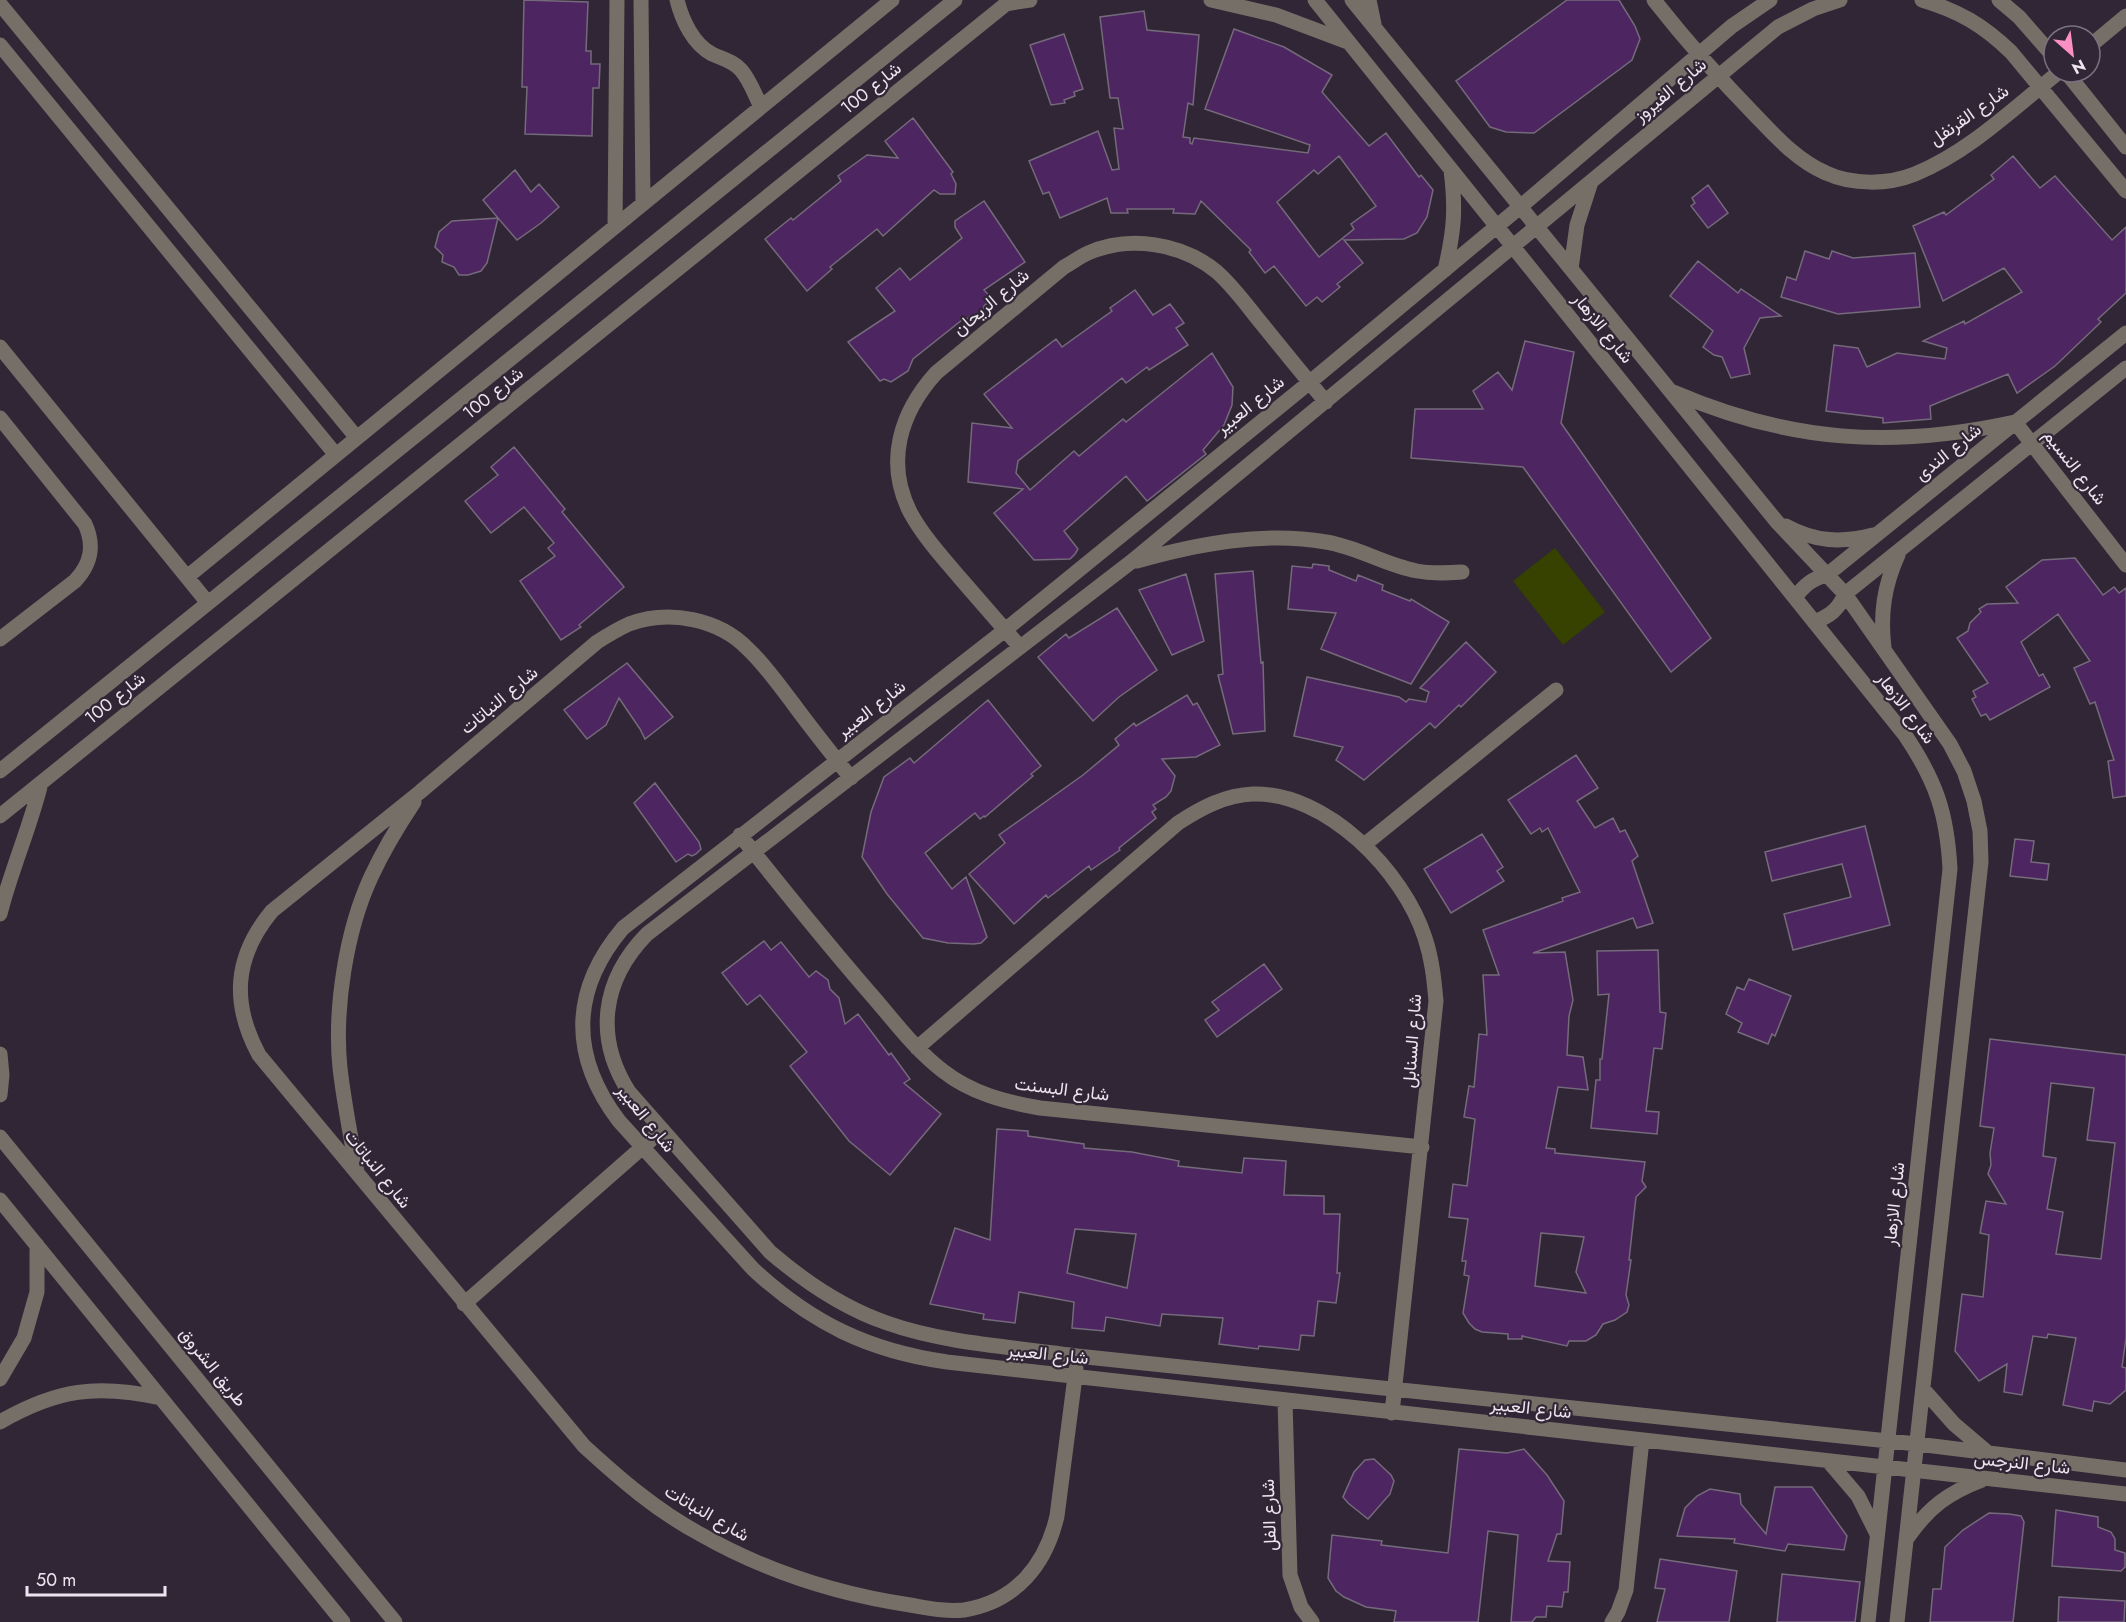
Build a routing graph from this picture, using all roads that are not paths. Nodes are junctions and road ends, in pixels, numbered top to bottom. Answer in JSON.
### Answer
{"nodes":[{"id":1,"x":618,"y":0,"type":"edge"},
{"id":2,"x":641,"y":0,"type":"edge"},
{"id":3,"x":677,"y":0,"type":"edge"},
{"id":4,"x":892,"y":0,"type":"edge"},
{"id":5,"x":955,"y":0,"type":"edge"},
{"id":6,"x":1030,"y":0,"type":"edge"},
{"id":7,"x":1211,"y":0,"type":"edge"},
{"id":8,"x":1315,"y":0,"type":"edge"},
{"id":9,"x":1352,"y":0,"type":"edge"},
{"id":10,"x":1369,"y":0,"type":"edge"},
{"id":11,"x":1654,"y":0,"type":"edge"},
{"id":12,"x":1770,"y":0,"type":"edge"},
{"id":13,"x":1840,"y":0,"type":"edge"},
{"id":14,"x":1922,"y":0,"type":"edge"},
{"id":15,"x":1999,"y":0,"type":"edge"},
{"id":16,"x":1008,"y":2,"type":"edge"},
{"id":17,"x":0,"y":4,"type":"edge"},
{"id":18,"x":2126,"y":16,"type":"edge"},
{"id":19,"x":1374,"y":27,"type":"junction"},
{"id":20,"x":2102,"y":36,"type":"edge"},
{"id":21,"x":1348,"y":42,"type":"junction"},
{"id":22,"x":2042,"y":43,"type":"edge"},
{"id":23,"x":0,"y":45,"type":"edge"},
{"id":24,"x":1698,"y":55,"type":"junction"},
{"id":25,"x":1717,"y":77,"type":"junction"},
{"id":26,"x":2045,"y":84,"type":"edge"},
{"id":27,"x":2076,"y":84,"type":"edge"},
{"id":28,"x":2041,"y":87,"type":"junction"},
{"id":29,"x":761,"y":107,"type":"junction"},
{"id":30,"x":2126,"y":147,"type":"edge"},
{"id":31,"x":1451,"y":170,"type":"junction"},
{"id":32,"x":1591,"y":182,"type":"junction"},
{"id":33,"x":2126,"y":191,"type":"edge"},
{"id":34,"x":154,"y":192,"type":"junction"},
{"id":35,"x":643,"y":204,"type":"junction"},
{"id":36,"x":1520,"y":207,"type":"junction"},
{"id":37,"x":135,"y":208,"type":"junction"},
{"id":38,"x":615,"y":226,"type":"junction"},
{"id":39,"x":1497,"y":226,"type":"junction"},
{"id":40,"x":1536,"y":227,"type":"junction"},
{"id":41,"x":1513,"y":246,"type":"junction"},
{"id":42,"x":1571,"y":269,"type":"junction"},
{"id":43,"x":1445,"y":270,"type":"junction"},
{"id":44,"x":2126,"y":333,"type":"edge"},
{"id":45,"x":0,"y":347,"type":"edge"},
{"id":46,"x":2126,"y":368,"type":"edge"},
{"id":47,"x":1310,"y":382,"type":"junction"},
{"id":48,"x":1670,"y":391,"type":"junction"},
{"id":49,"x":1326,"y":402,"type":"junction"},
{"id":50,"x":0,"y":418,"type":"edge"},
{"id":51,"x":2015,"y":422,"type":"junction"},
{"id":52,"x":357,"y":438,"type":"junction"},
{"id":53,"x":2032,"y":444,"type":"junction"},
{"id":54,"x":336,"y":455,"type":"junction"},
{"id":55,"x":1777,"y":522,"type":"junction"},
{"id":56,"x":1878,"y":534,"type":"junction"},
{"id":57,"x":1900,"y":551,"type":"junction"},
{"id":58,"x":1131,"y":562,"type":"junction"},
{"id":59,"x":2126,"y":564,"type":"edge"},
{"id":60,"x":1462,"y":572,"type":"dead end"},
{"id":61,"x":1828,"y":574,"type":"junction"},
{"id":62,"x":187,"y":577,"type":"junction"},
{"id":63,"x":1845,"y":594,"type":"junction"},
{"id":64,"x":1795,"y":598,"type":"junction"},
{"id":65,"x":208,"y":603,"type":"junction"},
{"id":66,"x":1814,"y":622,"type":"junction"},
{"id":67,"x":1005,"y":630,"type":"junction"},
{"id":68,"x":0,"y":639,"type":"edge"},
{"id":69,"x":1020,"y":647,"type":"junction"},
{"id":70,"x":1884,"y":651,"type":"junction"},
{"id":71,"x":1556,"y":690,"type":"dead end"},
{"id":72,"x":837,"y":760,"type":"junction"},
{"id":73,"x":0,"y":771,"type":"edge"},
{"id":74,"x":851,"y":778,"type":"junction"},
{"id":75,"x":41,"y":783,"type":"junction"},
{"id":76,"x":420,"y":792,"type":"junction"},
{"id":77,"x":0,"y":816,"type":"edge"},
{"id":78,"x":740,"y":835,"type":"junction"},
{"id":79,"x":1364,"y":845,"type":"junction"},
{"id":80,"x":754,"y":852,"type":"junction"},
{"id":81,"x":0,"y":914,"type":"edge"},
{"id":82,"x":917,"y":1048,"type":"junction"},
{"id":83,"x":0,"y":1054,"type":"edge"},
{"id":84,"x":0,"y":1095,"type":"edge"},
{"id":85,"x":662,"y":1130,"type":"junction"},
{"id":86,"x":0,"y":1137,"type":"edge"},
{"id":87,"x":642,"y":1147,"type":"junction"},
{"id":88,"x":1422,"y":1147,"type":"junction"},
{"id":89,"x":357,"y":1174,"type":"junction"},
{"id":90,"x":0,"y":1200,"type":"edge"},
{"id":91,"x":36,"y":1245,"type":"junction"},
{"id":92,"x":464,"y":1304,"type":"junction"},
{"id":93,"x":1077,"y":1356,"type":"junction"},
{"id":94,"x":1075,"y":1377,"type":"junction"},
{"id":95,"x":0,"y":1379,"type":"edge"},
{"id":96,"x":1394,"y":1388,"type":"junction"},
{"id":97,"x":1923,"y":1389,"type":"junction"},
{"id":98,"x":161,"y":1398,"type":"junction"},
{"id":99,"x":1286,"y":1401,"type":"junction"},
{"id":100,"x":1392,"y":1413,"type":"junction"},
{"id":101,"x":0,"y":1422,"type":"edge"},
{"id":102,"x":1642,"y":1440,"type":"junction"},
{"id":103,"x":1888,"y":1441,"type":"junction"},
{"id":104,"x":1917,"y":1444,"type":"junction"},
{"id":105,"x":1990,"y":1454,"type":"junction"},
{"id":106,"x":1829,"y":1461,"type":"junction"},
{"id":107,"x":1885,"y":1468,"type":"junction"},
{"id":108,"x":2126,"y":1470,"type":"edge"},
{"id":109,"x":1914,"y":1471,"type":"junction"},
{"id":110,"x":1984,"y":1479,"type":"junction"},
{"id":111,"x":2126,"y":1494,"type":"edge"},
{"id":112,"x":1878,"y":1536,"type":"junction"},
{"id":113,"x":1906,"y":1540,"type":"junction"},
{"id":114,"x":344,"y":1622,"type":"edge"},
{"id":115,"x":395,"y":1622,"type":"edge"},
{"id":116,"x":1312,"y":1622,"type":"edge"},
{"id":117,"x":1612,"y":1622,"type":"edge"},
{"id":118,"x":1868,"y":1622,"type":"edge"},
{"id":119,"x":1898,"y":1622,"type":"edge"}],
"edges":[{"from":1,"to":38,"type":"street"},
{"from":2,"to":35,"type":"street"},
{"from":3,"to":29,"type":"street"},
{"from":4,"to":29,"type":"street"},
{"from":5,"to":65,"type":"street","name":"شارع 100"},
{"from":6,"to":16,"type":"street"},
{"from":7,"to":21,"type":"street"},
{"from":8,"to":21,"type":"street","name":"شارع الازهار"},
{"from":9,"to":19,"type":"street","name":"شارع الازهار"},
{"from":10,"to":19,"type":"street"},
{"from":11,"to":24,"type":"street","name":"شارع القرنفل"},
{"from":12,"to":24,"type":"street","name":"شارع الفيروز"},
{"from":13,"to":25,"type":"street","name":"شارع الفيروز"},
{"from":14,"to":28,"type":"street"},
{"from":15,"to":22,"type":"street"},
{"from":16,"to":75,"type":"street","name":"شارع 100"},
{"from":17,"to":34,"type":"street"},
{"from":18,"to":20,"type":"street"},
{"from":19,"to":36,"type":"street","name":"شارع الازهار"},
{"from":21,"to":31,"type":"street","name":"شارع الازهار"},
{"from":23,"to":37,"type":"street"},
{"from":24,"to":25,"type":"street","name":"شارع القرنفل"},
{"from":24,"to":36,"type":"street","name":"شارع الفيروز"},
{"from":25,"to":28,"type":"street","name":"شارع القرنفل"},
{"from":25,"to":32,"type":"street","name":"شارع الفيروز"},
{"from":26,"to":28,"type":"street","name":"شارع القرنفل"},
{"from":27,"to":30,"type":"street"},
{"from":28,"to":33,"type":"street"},
{"from":29,"to":35,"type":"street"},
{"from":31,"to":39,"type":"street","name":"شارع الازهار"},
{"from":31,"to":43,"type":"street"},
{"from":32,"to":40,"type":"street","name":"شارع الفيروز"},
{"from":32,"to":42,"type":"street"},
{"from":34,"to":37,"type":"street"},
{"from":34,"to":52,"type":"street"},
{"from":35,"to":38,"type":"street"},
{"from":36,"to":39,"type":"street","name":"شارع العبير"},
{"from":36,"to":40,"type":"street","name":"شارع الازهار"},
{"from":37,"to":54,"type":"street"},
{"from":38,"to":52,"type":"street"},
{"from":39,"to":41,"type":"street","name":"شارع الازهار"},
{"from":39,"to":43,"type":"street","name":"شارع العبير"},
{"from":40,"to":41,"type":"street","name":"شارع العبير"},
{"from":40,"to":42,"type":"street","name":"شارع الازهار"},
{"from":41,"to":49,"type":"street","name":"شارع العبير"},
{"from":41,"to":64,"type":"street","name":"شارع الازهار"},
{"from":42,"to":48,"type":"street","name":"شارع الازهار"},
{"from":43,"to":47,"type":"street","name":"شارع العبير"},
{"from":44,"to":51,"type":"street","name":"شارع الندى"},
{"from":45,"to":62,"type":"street"},
{"from":46,"to":53,"type":"street"},
{"from":47,"to":49,"type":"street","name":"شارع الريحان"},
{"from":47,"to":67,"type":"street","name":"شارع العبير"},
{"from":47,"to":67,"type":"street","name":"شارع الريحان"},
{"from":48,"to":51,"type":"street"},
{"from":48,"to":55,"type":"street","name":"شارع الازهار"},
{"from":49,"to":58,"type":"street","name":"شارع العبير"},
{"from":50,"to":68,"type":"street"},
{"from":51,"to":53,"type":"street","name":"شارع النسيم"},
{"from":51,"to":56,"type":"street","name":"شارع الندى"},
{"from":52,"to":54,"type":"street"},
{"from":53,"to":57,"type":"street"},
{"from":53,"to":59,"type":"street","name":"شارع النسيم"},
{"from":54,"to":62,"type":"street"},
{"from":55,"to":56,"type":"street"},
{"from":55,"to":61,"type":"street","name":"شارع الازهار"},
{"from":56,"to":61,"type":"street","name":"شارع الندى"},
{"from":57,"to":63,"type":"street"},
{"from":57,"to":70,"type":"street"},
{"from":58,"to":60,"type":"street"},
{"from":58,"to":69,"type":"street","name":"شارع العبير"},
{"from":61,"to":63,"type":"street","name":"شارع الازهار"},
{"from":61,"to":64,"type":"street","name":"شارع الندى"},
{"from":62,"to":65,"type":"street"},
{"from":63,"to":66,"type":"street"},
{"from":63,"to":70,"type":"street","name":"شارع الازهار"},
{"from":64,"to":66,"type":"street","name":"شارع الازهار"},
{"from":65,"to":73,"type":"street","name":"شارع 100"},
{"from":66,"to":103,"type":"street","name":"شارع الازهار"},
{"from":67,"to":69,"type":"street","name":"شارع الريحان"},
{"from":67,"to":72,"type":"street","name":"شارع العبير"},
{"from":69,"to":74,"type":"street","name":"شارع العبير"},
{"from":70,"to":97,"type":"street","name":"شارع الازهار"},
{"from":71,"to":79,"type":"street"},
{"from":72,"to":74,"type":"street","name":"شارع النباتات"},
{"from":72,"to":76,"type":"street","name":"شارع النباتات"},
{"from":72,"to":78,"type":"street","name":"شارع العبير"},
{"from":74,"to":80,"type":"street","name":"شارع العبير"},
{"from":75,"to":77,"type":"street","name":"شارع 100"},
{"from":75,"to":81,"type":"street"},
{"from":76,"to":89,"type":"street"},
{"from":76,"to":89,"type":"street","name":"شارع النباتات"},
{"from":78,"to":80,"type":"street","name":"شارع البسنت"},
{"from":78,"to":87,"type":"street","name":"شارع العبير"},
{"from":79,"to":82,"type":"street","name":"شارع السنابل"},
{"from":79,"to":88,"type":"street","name":"شارع السنابل"},
{"from":80,"to":82,"type":"street","name":"شارع البسنت"},
{"from":80,"to":85,"type":"street","name":"شارع العبير"},
{"from":82,"to":88,"type":"street","name":"شارع البسنت"},
{"from":83,"to":84,"type":"street"},
{"from":85,"to":87,"type":"street"},
{"from":85,"to":93,"type":"street","name":"شارع العبير"},
{"from":86,"to":115,"type":"street","name":"طريق الشروق"},
{"from":87,"to":92,"type":"street"},
{"from":87,"to":94,"type":"street","name":"شارع العبير"},
{"from":88,"to":96,"type":"street","name":"شارع السنابل"},
{"from":89,"to":92,"type":"street","name":"شارع النباتات"},
{"from":90,"to":91,"type":"street"},
{"from":91,"to":95,"type":"street"},
{"from":91,"to":98,"type":"street"},
{"from":92,"to":94,"type":"street","name":"شارع النباتات"},
{"from":93,"to":94,"type":"street","name":"شارع النباتات"},
{"from":93,"to":96,"type":"street","name":"شارع العبير"},
{"from":94,"to":99,"type":"street","name":"شارع العبير"},
{"from":96,"to":100,"type":"street","name":"شارع السنابل"},
{"from":96,"to":103,"type":"street","name":"شارع العبير"},
{"from":97,"to":104,"type":"street","name":"شارع الازهار"},
{"from":97,"to":105,"type":"street"},
{"from":98,"to":101,"type":"street"},
{"from":98,"to":114,"type":"street"},
{"from":99,"to":100,"type":"street","name":"شارع العبير"},
{"from":99,"to":116,"type":"street","name":"شارع الفل"},
{"from":100,"to":102,"type":"street","name":"شارع العبير"},
{"from":102,"to":106,"type":"street","name":"شارع العبير"},
{"from":102,"to":117,"type":"street"},
{"from":103,"to":104,"type":"street","name":"شارع العبير"},
{"from":103,"to":107,"type":"street","name":"شارع الازهار"},
{"from":104,"to":105,"type":"street","name":"شارع النرجس"},
{"from":104,"to":109,"type":"street","name":"شارع الازهار"},
{"from":105,"to":108,"type":"street","name":"شارع النرجس"},
{"from":106,"to":107,"type":"street","name":"شارع العبير"},
{"from":106,"to":112,"type":"street"},
{"from":107,"to":109,"type":"street","name":"شارع العبير"},
{"from":107,"to":112,"type":"street","name":"شارع الازهار"},
{"from":109,"to":110,"type":"street","name":"شارع النرجس"},
{"from":109,"to":113,"type":"street","name":"شارع الازهار"},
{"from":110,"to":111,"type":"street","name":"شارع النرجس"},
{"from":110,"to":113,"type":"street"},
{"from":112,"to":118,"type":"street","name":"شارع الازهار"},
{"from":113,"to":119,"type":"street","name":"شارع الازهار"}]}
